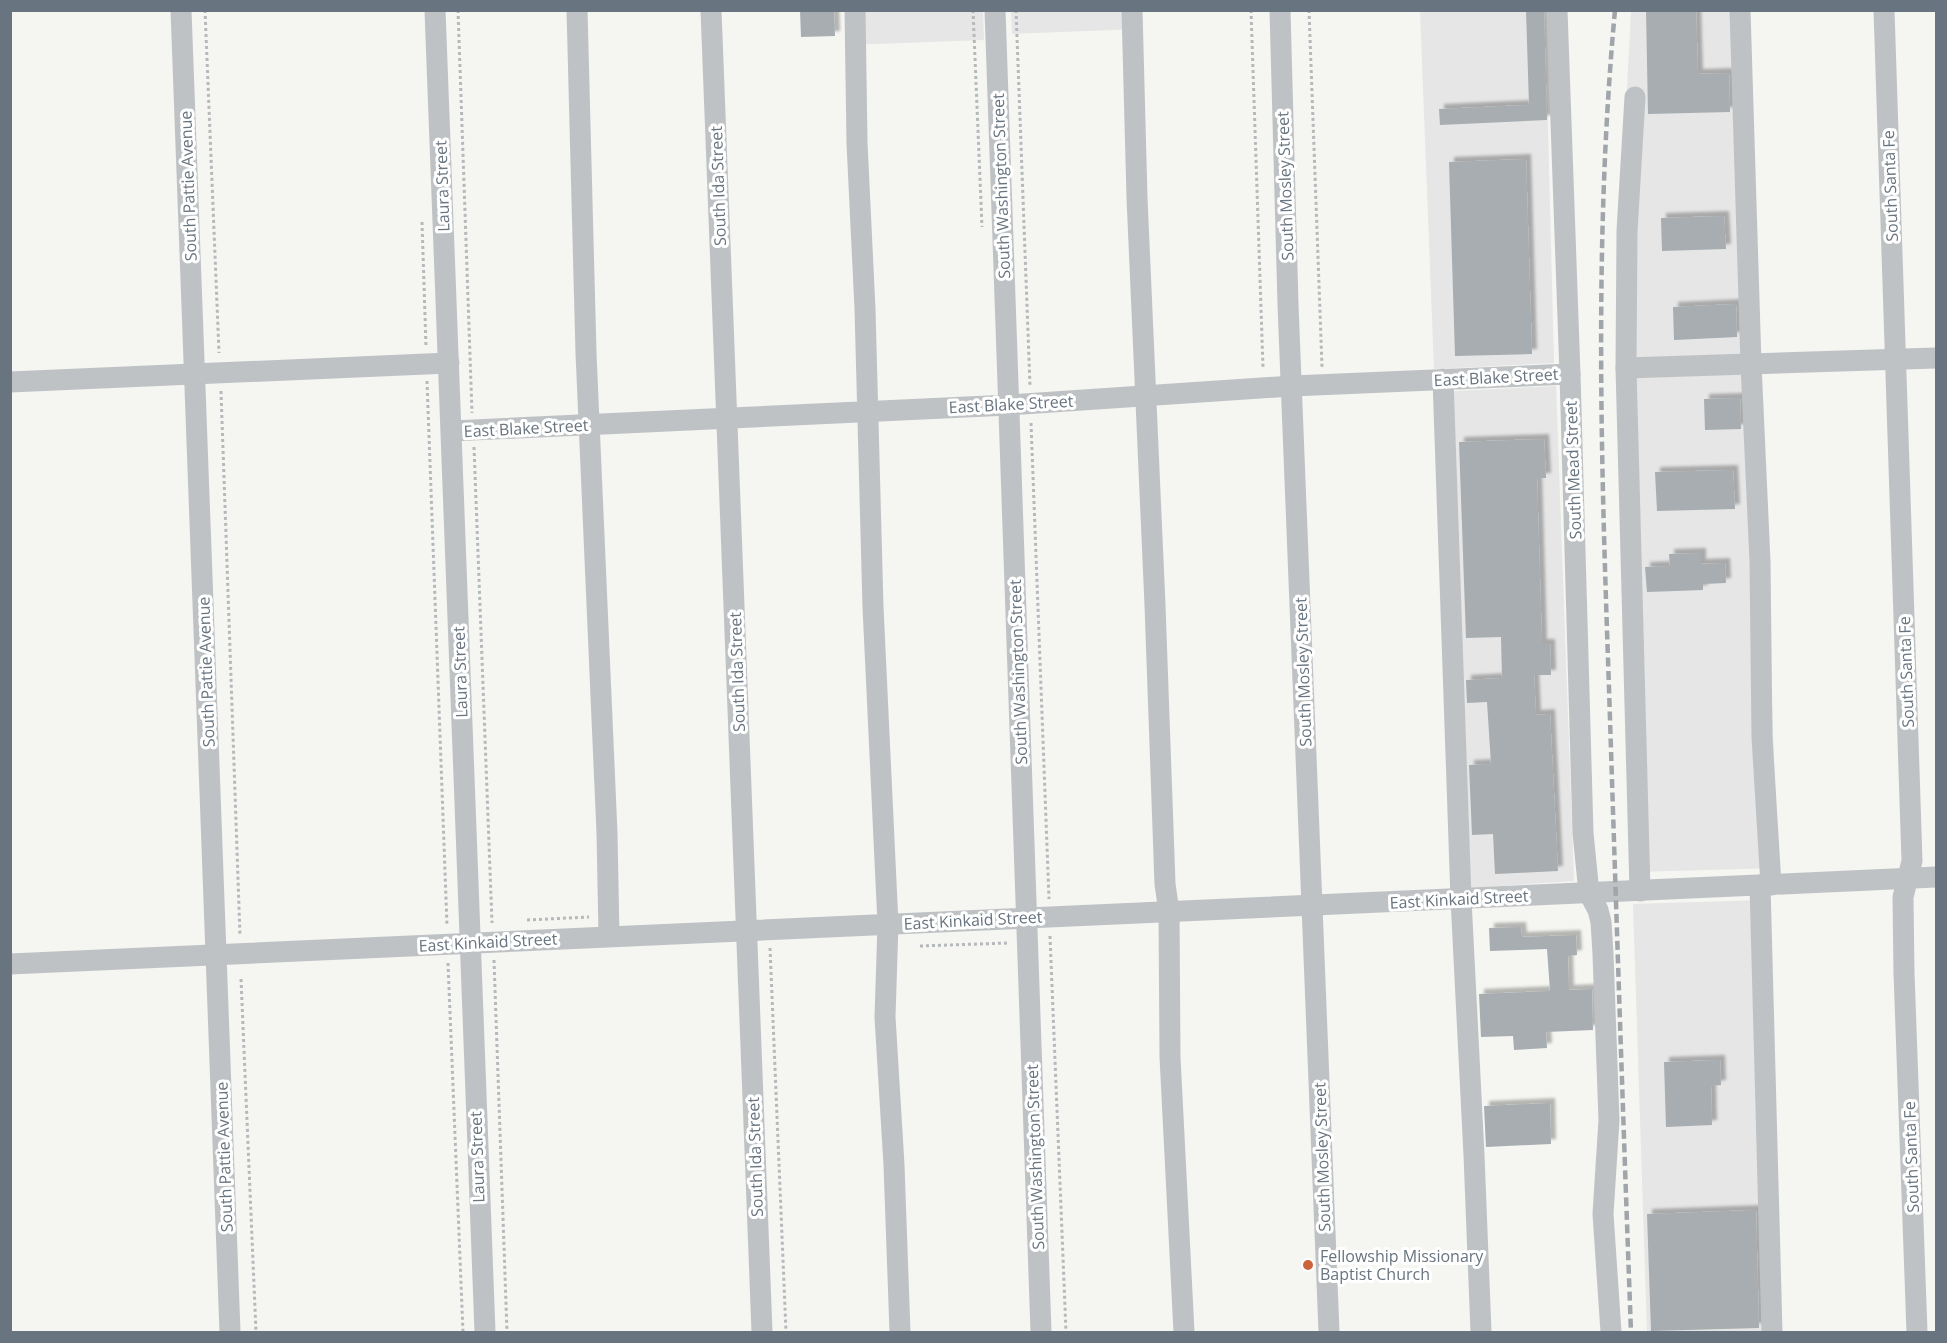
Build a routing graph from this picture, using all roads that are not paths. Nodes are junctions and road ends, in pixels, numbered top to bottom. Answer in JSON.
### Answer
{"nodes":[{"id":1,"x":181,"y":10,"type":"edge"},
{"id":2,"x":435,"y":10,"type":"edge"},
{"id":3,"x":577,"y":10,"type":"edge"},
{"id":4,"x":711,"y":10,"type":"edge"},
{"id":5,"x":855,"y":10,"type":"edge"},
{"id":6,"x":995,"y":10,"type":"edge"},
{"id":7,"x":1132,"y":10,"type":"edge"},
{"id":8,"x":1280,"y":10,"type":"edge"},
{"id":9,"x":1557,"y":10,"type":"edge"},
{"id":10,"x":1740,"y":10,"type":"edge"},
{"id":11,"x":1884,"y":10,"type":"edge"},
{"id":12,"x":1635,"y":97,"type":"dead end"},
{"id":13,"x":1936,"y":358,"type":"edge"},
{"id":14,"x":1896,"y":360,"type":"junction"},
{"id":15,"x":449,"y":363,"type":"junction"},
{"id":16,"x":1751,"y":364,"type":"junction"},
{"id":17,"x":1626,"y":368,"type":"junction"},
{"id":18,"x":194,"y":374,"type":"junction"},
{"id":19,"x":1570,"y":374,"type":"junction"},
{"id":20,"x":1443,"y":380,"type":"junction"},
{"id":21,"x":10,"y":382,"type":"edge"},
{"id":22,"x":1292,"y":386,"type":"junction"},
{"id":23,"x":1145,"y":396,"type":"junction"},
{"id":24,"x":1009,"y":405,"type":"junction"},
{"id":25,"x":867,"y":412,"type":"junction"},
{"id":26,"x":727,"y":418,"type":"junction"},
{"id":27,"x":590,"y":425,"type":"junction"},
{"id":28,"x":463,"y":430,"type":"junction"},
{"id":29,"x":1936,"y":877,"type":"edge"},
{"id":30,"x":1908,"y":878,"type":"junction"},
{"id":31,"x":1766,"y":885,"type":"junction"},
{"id":32,"x":1640,"y":891,"type":"junction"},
{"id":33,"x":1589,"y":893,"type":"junction"},
{"id":34,"x":1461,"y":899,"type":"junction"},
{"id":35,"x":1312,"y":906,"type":"junction"},
{"id":36,"x":1169,"y":912,"type":"junction"},
{"id":37,"x":1027,"y":918,"type":"junction"},
{"id":38,"x":888,"y":924,"type":"junction"},
{"id":39,"x":608,"y":926,"type":"junction"},
{"id":40,"x":746,"y":930,"type":"junction"},
{"id":41,"x":458,"y":943,"type":"junction"},
{"id":42,"x":216,"y":954,"type":"junction"},
{"id":43,"x":10,"y":964,"type":"edge"},
{"id":44,"x":231,"y":1332,"type":"edge"},
{"id":45,"x":485,"y":1332,"type":"edge"},
{"id":46,"x":762,"y":1332,"type":"edge"},
{"id":47,"x":900,"y":1332,"type":"edge"},
{"id":48,"x":1041,"y":1332,"type":"edge"},
{"id":49,"x":1184,"y":1332,"type":"edge"},
{"id":50,"x":1329,"y":1332,"type":"edge"},
{"id":51,"x":1480,"y":1332,"type":"edge"},
{"id":52,"x":1611,"y":1332,"type":"edge"},
{"id":53,"x":1772,"y":1332,"type":"edge"},
{"id":54,"x":1917,"y":1332,"type":"edge"}],
"edges":[{"from":1,"to":18,"type":"street","name":"South Pattie Avenue"},
{"from":2,"to":15,"type":"street","name":"Laura Street"},
{"from":3,"to":27,"type":"street"},
{"from":4,"to":26,"type":"street","name":"South Ida Street"},
{"from":5,"to":25,"type":"street"},
{"from":6,"to":24,"type":"street","name":"South Washington Street"},
{"from":7,"to":23,"type":"street"},
{"from":8,"to":22,"type":"street","name":"South Mosley Street"},
{"from":9,"to":19,"type":"street","name":"South Mead Street"},
{"from":10,"to":16,"type":"street"},
{"from":11,"to":14,"type":"street","name":"South Santa Fe"},
{"from":12,"to":17,"type":"street"},
{"from":13,"to":14,"type":"street"},
{"from":14,"to":16,"type":"street"},
{"from":14,"to":30,"type":"street","name":"South Santa Fe"},
{"from":15,"to":18,"type":"street"},
{"from":15,"to":28,"type":"street","name":"Laura Street"},
{"from":16,"to":17,"type":"street"},
{"from":16,"to":31,"type":"street"},
{"from":17,"to":32,"type":"street"},
{"from":18,"to":21,"type":"street"},
{"from":18,"to":42,"type":"street","name":"South Pattie Avenue"},
{"from":19,"to":20,"type":"street","name":"East Blake Street"},
{"from":19,"to":33,"type":"street","name":"South Mead Street"},
{"from":20,"to":22,"type":"street","name":"East Blake Street"},
{"from":20,"to":34,"type":"street"},
{"from":22,"to":23,"type":"street","name":"East Blake Street"},
{"from":22,"to":35,"type":"street","name":"South Mosley Street"},
{"from":23,"to":24,"type":"street","name":"East Blake Street"},
{"from":23,"to":36,"type":"street"},
{"from":24,"to":25,"type":"street","name":"East Blake Street"},
{"from":24,"to":37,"type":"street","name":"South Washington Street"},
{"from":25,"to":26,"type":"street","name":"East Blake Street"},
{"from":25,"to":38,"type":"street"},
{"from":26,"to":27,"type":"street","name":"East Blake Street"},
{"from":26,"to":40,"type":"street","name":"South Ida Street"},
{"from":27,"to":28,"type":"street","name":"East Blake Street"},
{"from":27,"to":39,"type":"street"},
{"from":28,"to":41,"type":"street","name":"Laura Street"},
{"from":29,"to":30,"type":"street","name":"East Kinkaid Street"},
{"from":30,"to":31,"type":"street","name":"East Kinkaid Street"},
{"from":30,"to":54,"type":"street","name":"South Santa Fe"},
{"from":31,"to":32,"type":"street","name":"East Kinkaid Street"},
{"from":31,"to":53,"type":"street"},
{"from":32,"to":33,"type":"street","name":"East Kinkaid Street"},
{"from":33,"to":34,"type":"street","name":"East Kinkaid Street"},
{"from":33,"to":52,"type":"street","name":"South Mead Street"},
{"from":34,"to":35,"type":"street","name":"East Kinkaid Street"},
{"from":34,"to":51,"type":"street"},
{"from":35,"to":36,"type":"street","name":"East Kinkaid Street"},
{"from":35,"to":50,"type":"street","name":"South Mosley Street"},
{"from":36,"to":37,"type":"street","name":"East Kinkaid Street"},
{"from":36,"to":49,"type":"street"},
{"from":37,"to":38,"type":"street","name":"East Kinkaid Street"},
{"from":37,"to":48,"type":"street","name":"South Washington Street"},
{"from":38,"to":40,"type":"street","name":"East Kinkaid Street"},
{"from":38,"to":47,"type":"street"},
{"from":39,"to":40,"type":"street","name":"East Kinkaid Street"},
{"from":39,"to":41,"type":"street","name":"East Kinkaid Street"},
{"from":40,"to":46,"type":"street","name":"South Ida Street"},
{"from":41,"to":42,"type":"street","name":"East Kinkaid Street"},
{"from":41,"to":45,"type":"street","name":"Laura Street"},
{"from":42,"to":43,"type":"street","name":"East Kinkaid Street"},
{"from":42,"to":44,"type":"street","name":"South Pattie Avenue"}]}
